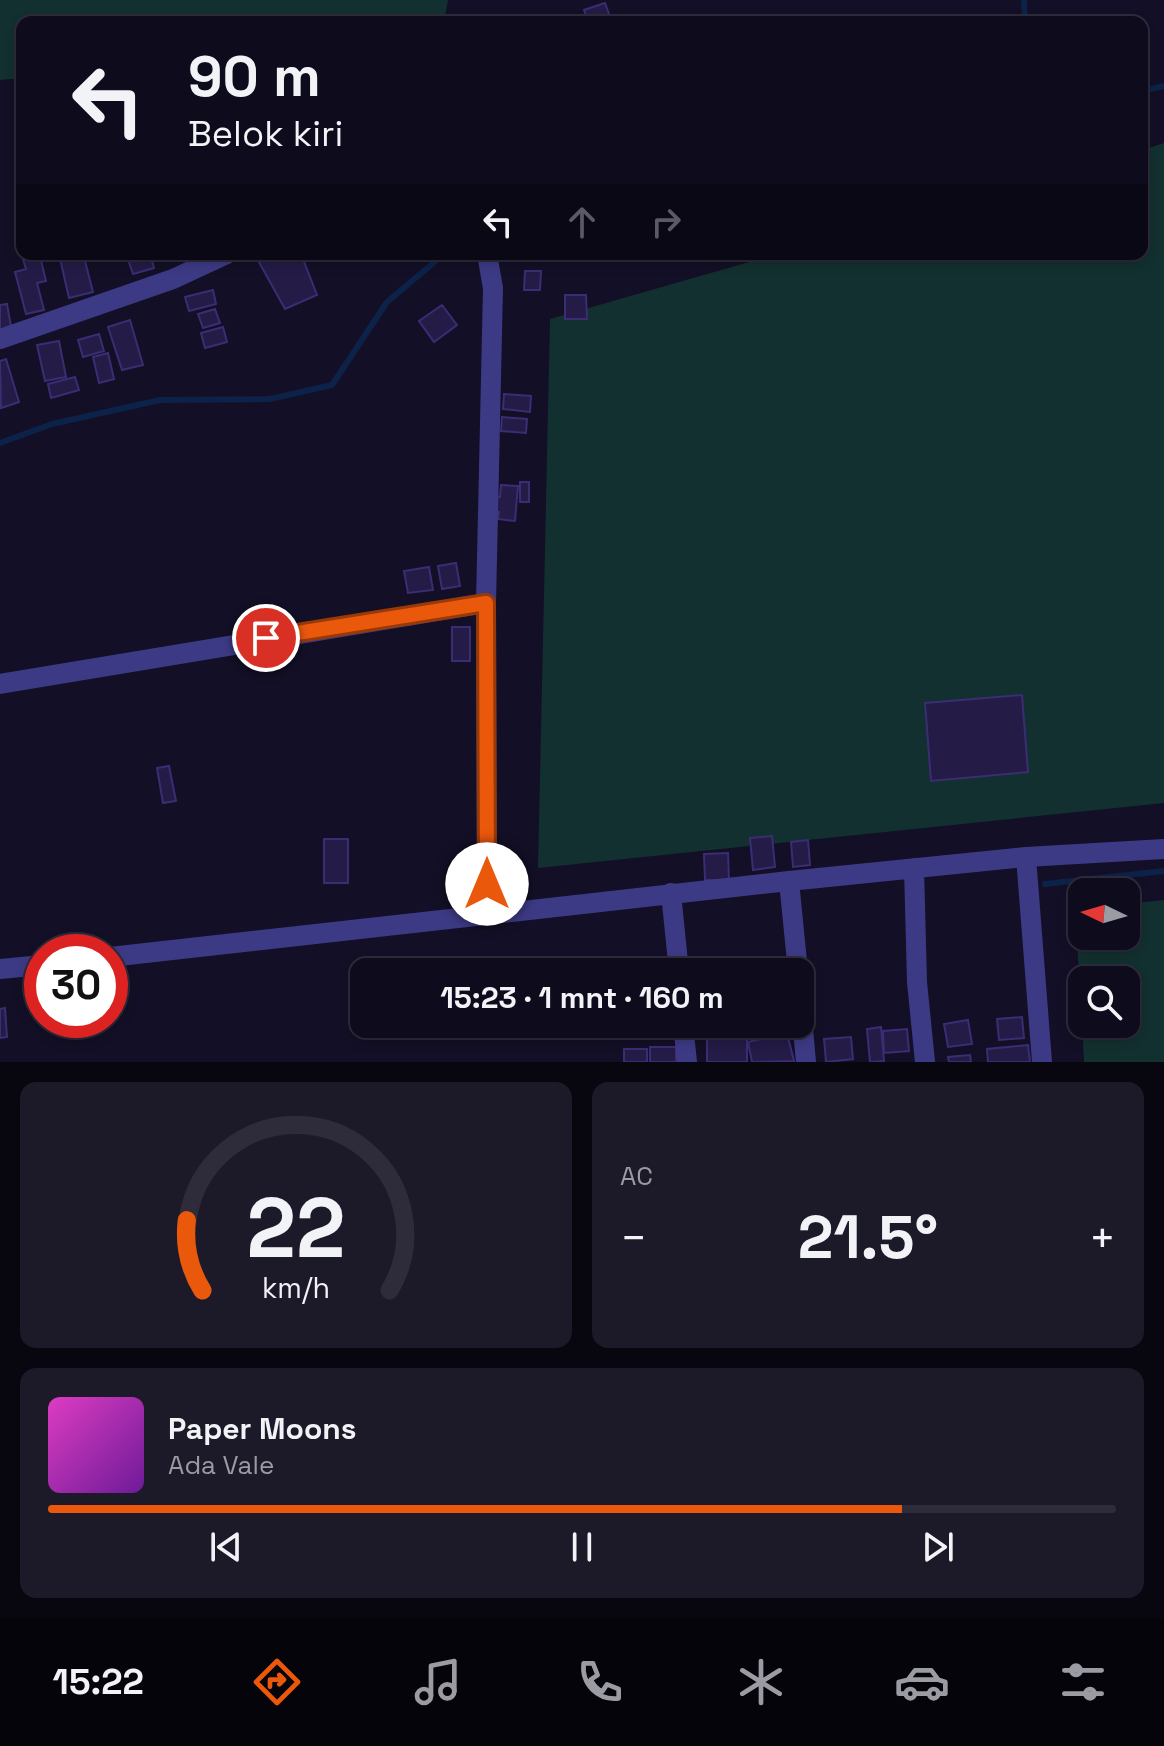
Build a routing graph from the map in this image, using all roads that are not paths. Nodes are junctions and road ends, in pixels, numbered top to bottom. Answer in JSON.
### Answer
{"nodes":[{"id":1,"x":214,"y":260,"type":"edge"},
{"id":2,"x":489,"y":260,"type":"edge"},
{"id":3,"x":0,"y":339,"type":"edge"},
{"id":4,"x":486,"y":603,"type":"junction"},
{"id":5,"x":0,"y":684,"type":"edge"},
{"id":6,"x":1164,"y":849,"type":"edge"},
{"id":7,"x":1026,"y":857,"type":"junction"},
{"id":8,"x":914,"y":868,"type":"junction"},
{"id":9,"x":789,"y":881,"type":"junction"},
{"id":10,"x":671,"y":893,"type":"junction"},
{"id":11,"x":487,"y":915,"type":"junction"},
{"id":12,"x":128,"y":955,"type":"edge"},
{"id":13,"x":678,"y":958,"type":"edge"},
{"id":14,"x":797,"y":958,"type":"edge"},
{"id":15,"x":24,"y":967,"type":"edge"},
{"id":16,"x":0,"y":969,"type":"edge"},
{"id":17,"x":684,"y":1038,"type":"edge"},
{"id":18,"x":804,"y":1038,"type":"edge"},
{"id":19,"x":687,"y":1062,"type":"edge"},
{"id":20,"x":806,"y":1062,"type":"edge"},
{"id":21,"x":925,"y":1062,"type":"edge"},
{"id":22,"x":1042,"y":1062,"type":"edge"}],
"edges":[{"from":1,"to":3,"type":"street"},
{"from":2,"to":4,"type":"street"},
{"from":4,"to":5,"type":"street"},
{"from":4,"to":11,"type":"street"},
{"from":6,"to":7,"type":"street"},
{"from":7,"to":8,"type":"street"},
{"from":7,"to":22,"type":"street"},
{"from":8,"to":9,"type":"street"},
{"from":8,"to":21,"type":"street"},
{"from":9,"to":10,"type":"street"},
{"from":9,"to":14,"type":"street"},
{"from":10,"to":11,"type":"street"},
{"from":10,"to":13,"type":"street"},
{"from":11,"to":12,"type":"street"},
{"from":15,"to":16,"type":"street"},
{"from":17,"to":19,"type":"street"},
{"from":18,"to":20,"type":"street"}]}
